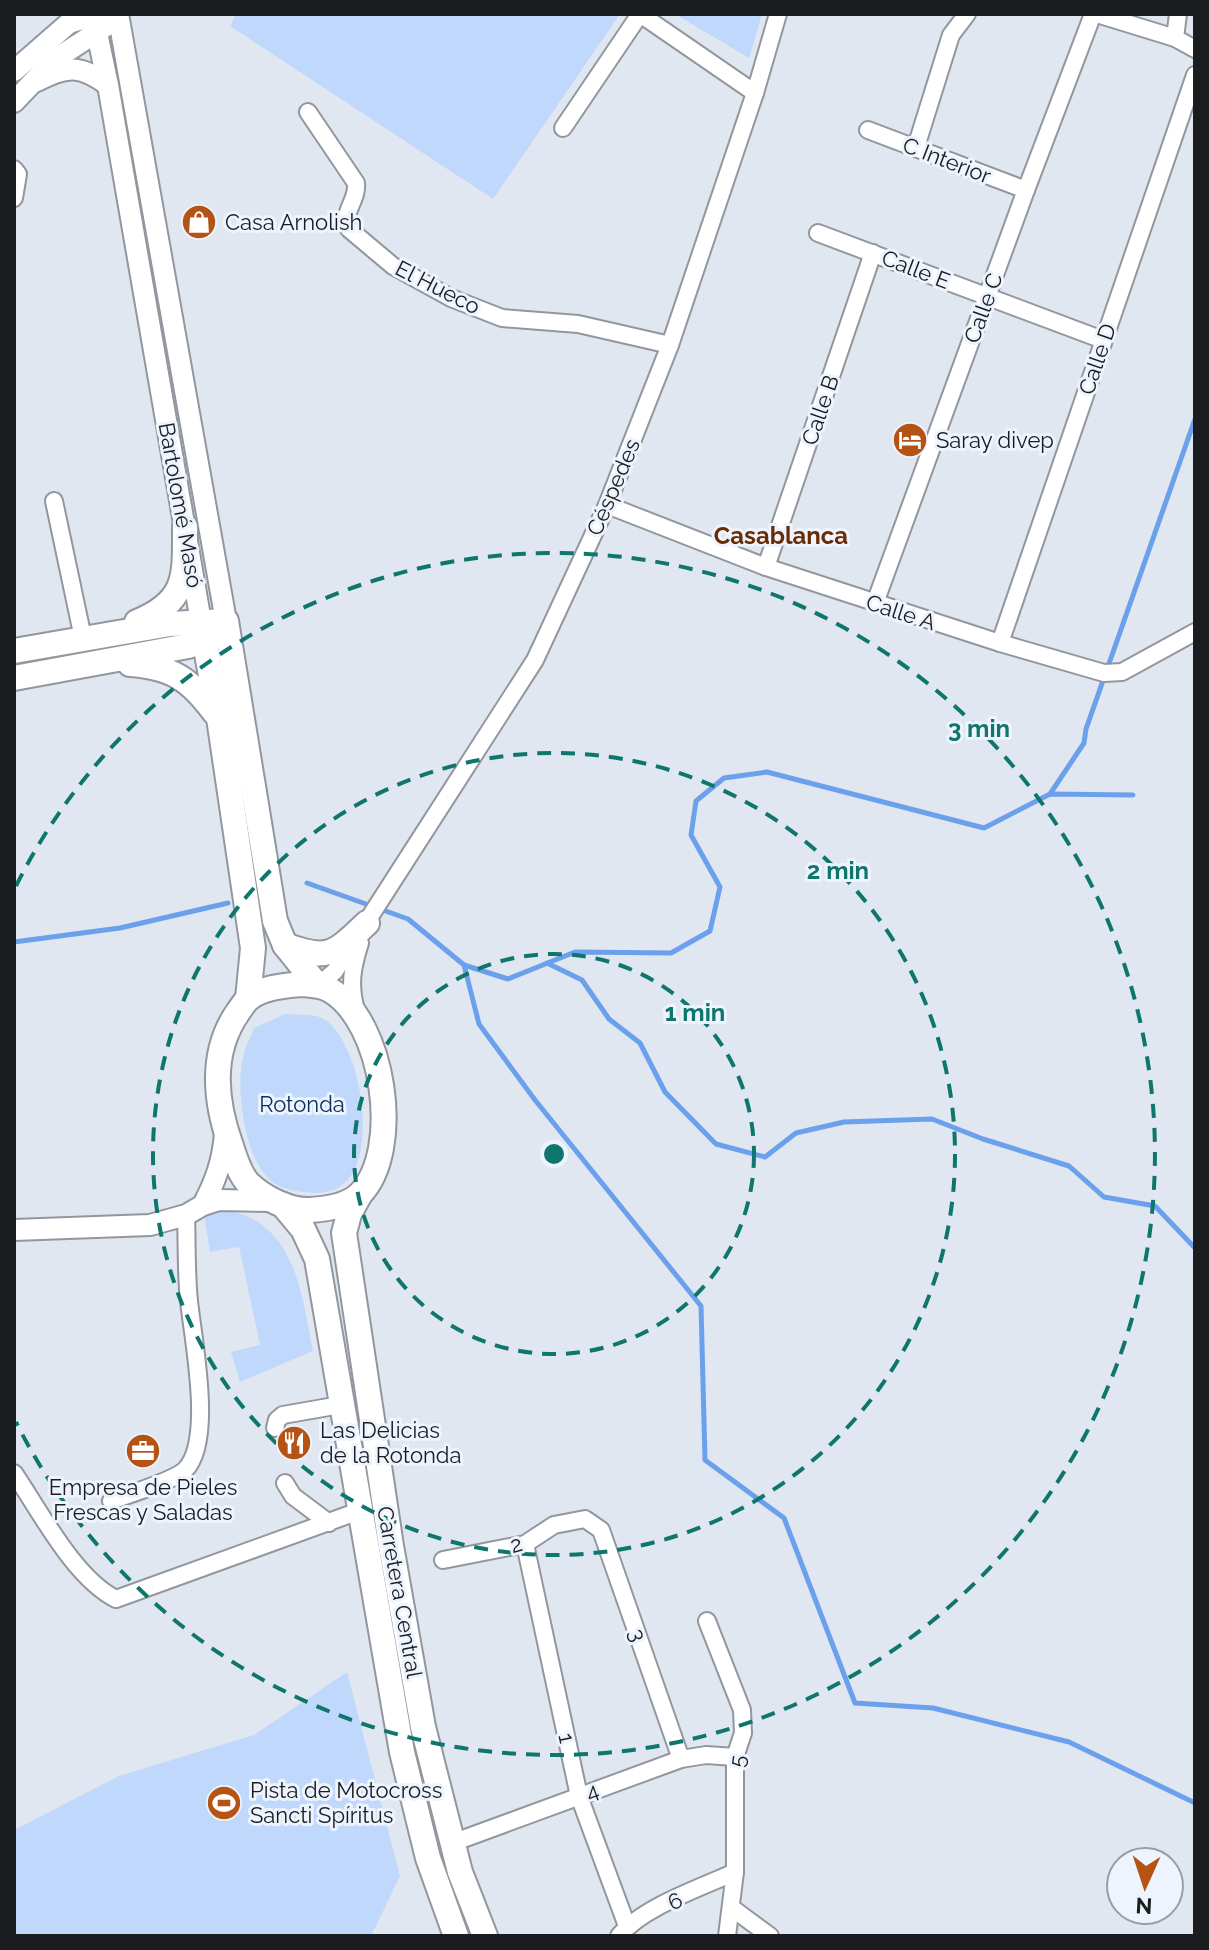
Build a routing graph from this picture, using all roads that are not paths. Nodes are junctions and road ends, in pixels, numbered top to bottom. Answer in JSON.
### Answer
{"nodes":[{"id":1,"x":62,"y":14,"type":"edge"},
{"id":2,"x":640,"y":14,"type":"edge"},
{"id":3,"x":778,"y":14,"type":"edge"},
{"id":4,"x":967,"y":14,"type":"edge"},
{"id":5,"x":1095,"y":14,"type":"edge"},
{"id":6,"x":1178,"y":14,"type":"edge"},
{"id":7,"x":103,"y":18,"type":"edge"},
{"id":8,"x":1175,"y":38,"type":"junction"},
{"id":9,"x":1195,"y":49,"type":"edge"},
{"id":10,"x":14,"y":70,"type":"edge"},
{"id":11,"x":1195,"y":75,"type":"edge"},
{"id":12,"x":30,"y":85,"type":"junction"},
{"id":13,"x":108,"y":85,"type":"junction"},
{"id":14,"x":755,"y":93,"type":"junction"},
{"id":15,"x":14,"y":102,"type":"edge"},
{"id":16,"x":308,"y":112,"type":"dead end"},
{"id":17,"x":563,"y":128,"type":"dead end"},
{"id":18,"x":868,"y":130,"type":"dead end"},
{"id":19,"x":916,"y":147,"type":"junction"},
{"id":20,"x":14,"y":169,"type":"edge"},
{"id":21,"x":1026,"y":190,"type":"junction"},
{"id":22,"x":14,"y":198,"type":"edge"},
{"id":23,"x":818,"y":233,"type":"dead end"},
{"id":24,"x":873,"y":253,"type":"junction"},
{"id":25,"x":988,"y":297,"type":"junction"},
{"id":26,"x":1103,"y":340,"type":"junction"},
{"id":27,"x":670,"y":345,"type":"junction"},
{"id":28,"x":54,"y":501,"type":"dead end"},
{"id":29,"x":607,"y":505,"type":"junction"},
{"id":30,"x":185,"y":527,"type":"junction"},
{"id":31,"x":766,"y":567,"type":"junction"},
{"id":32,"x":875,"y":603,"type":"junction"},
{"id":33,"x":227,"y":625,"type":"junction"},
{"id":34,"x":203,"y":631,"type":"junction"},
{"id":35,"x":1195,"y":632,"type":"edge"},
{"id":36,"x":114,"y":633,"type":"junction"},
{"id":37,"x":83,"y":638,"type":"junction"},
{"id":38,"x":1000,"y":643,"type":"junction"},
{"id":39,"x":14,"y":651,"type":"edge"},
{"id":40,"x":80,"y":666,"type":"junction"},
{"id":41,"x":14,"y":678,"type":"edge"},
{"id":42,"x":219,"y":718,"type":"junction"},
{"id":43,"x":369,"y":919,"type":"junction"},
{"id":44,"x":285,"y":945,"type":"junction"},
{"id":45,"x":318,"y":985,"type":"junction"},
{"id":46,"x":248,"y":999,"type":"junction"},
{"id":47,"x":358,"y":1019,"type":"junction"},
{"id":48,"x":225,"y":1130,"type":"junction"},
{"id":49,"x":359,"y":1196,"type":"junction"},
{"id":50,"x":279,"y":1203,"type":"junction"},
{"id":51,"x":195,"y":1210,"type":"junction"},
{"id":52,"x":14,"y":1230,"type":"edge"},
{"id":53,"x":340,"y":1405,"type":"junction"},
{"id":54,"x":275,"y":1428,"type":"dead end"},
{"id":55,"x":14,"y":1473,"type":"edge"},
{"id":56,"x":285,"y":1483,"type":"dead end"},
{"id":57,"x":111,"y":1501,"type":"dead end"},
{"id":58,"x":359,"y":1511,"type":"junction"},
{"id":59,"x":585,"y":1519,"type":"joint"},
{"id":60,"x":329,"y":1523,"type":"junction"},
{"id":61,"x":525,"y":1544,"type":"junction"},
{"id":62,"x":443,"y":1560,"type":"dead end"},
{"id":63,"x":707,"y":1621,"type":"dead end"},
{"id":64,"x":735,"y":1757,"type":"junction"},
{"id":65,"x":681,"y":1759,"type":"junction"},
{"id":66,"x":579,"y":1796,"type":"junction"},
{"id":67,"x":452,"y":1843,"type":"junction"},
{"id":68,"x":735,"y":1872,"type":"junction"},
{"id":69,"x":732,"y":1908,"type":"junction"},
{"id":70,"x":623,"y":1931,"type":"edge"},
{"id":71,"x":456,"y":1936,"type":"edge"},
{"id":72,"x":485,"y":1936,"type":"edge"},
{"id":73,"x":727,"y":1936,"type":"edge"},
{"id":74,"x":770,"y":1936,"type":"edge"}],
"edges":[{"from":1,"to":10,"type":"main road"},
{"from":2,"to":14,"type":"street"},
{"from":2,"to":17,"type":"street"},
{"from":3,"to":14,"type":"street","name":"Céspedes"},
{"from":4,"to":19,"type":"street"},
{"from":5,"to":8,"type":"street"},
{"from":5,"to":21,"type":"street","name":"Calle C"},
{"from":6,"to":8,"type":"street"},
{"from":7,"to":10,"type":"main road"},
{"from":7,"to":12,"type":"main road"},
{"from":7,"to":13,"type":"main road","name":"Bartolomé Masó"},
{"from":7,"to":33,"type":"main road","name":"Bartolomé Masó"},
{"from":8,"to":9,"type":"street"},
{"from":11,"to":26,"type":"street","name":"Calle D"},
{"from":12,"to":13,"type":"main road"},
{"from":12,"to":15,"type":"main road"},
{"from":13,"to":30,"type":"main road","name":"Bartolomé Masó"},
{"from":14,"to":27,"type":"street","name":"Céspedes"},
{"from":16,"to":27,"type":"street","name":"El Hueco"},
{"from":18,"to":19,"type":"street","name":"C Interior"},
{"from":19,"to":21,"type":"street","name":"C Interior"},
{"from":20,"to":22,"type":"street"},
{"from":21,"to":25,"type":"street","name":"Calle C"},
{"from":23,"to":24,"type":"street","name":"Calle E"},
{"from":24,"to":25,"type":"street","name":"Calle E"},
{"from":24,"to":31,"type":"street","name":"Calle B"},
{"from":25,"to":26,"type":"street","name":"Calle E"},
{"from":25,"to":32,"type":"street","name":"Calle C"},
{"from":26,"to":38,"type":"street","name":"Calle D"},
{"from":27,"to":29,"type":"street","name":"Céspedes"},
{"from":28,"to":37,"type":"street"},
{"from":29,"to":31,"type":"street","name":"Calle A"},
{"from":29,"to":43,"type":"street","name":"Céspedes"},
{"from":30,"to":34,"type":"main road","name":"Bartolomé Masó"},
{"from":30,"to":36,"type":"highway"},
{"from":31,"to":32,"type":"street","name":"Calle A"},
{"from":32,"to":38,"type":"street","name":"Calle A"},
{"from":33,"to":34,"type":"highway"},
{"from":33,"to":44,"type":"highway","name":"Bartolomé Masó"},
{"from":34,"to":36,"type":"highway"},
{"from":34,"to":40,"type":"highway"},
{"from":34,"to":42,"type":"highway","name":"Bartolomé Masó"},
{"from":35,"to":38,"type":"street","name":"Calle A"},
{"from":36,"to":37,"type":"highway"},
{"from":37,"to":39,"type":"highway"},
{"from":40,"to":41,"type":"highway"},
{"from":40,"to":42,"type":"highway"},
{"from":42,"to":46,"type":"highway","name":"Bartolomé Masó"},
{"from":43,"to":44,"type":"highway"},
{"from":43,"to":45,"type":"street","name":"Céspedes"},
{"from":43,"to":47,"type":"street","name":"Céspedes"},
{"from":44,"to":45,"type":"highway","name":"Bartolomé Masó"},
{"from":45,"to":46,"type":"highway"},
{"from":45,"to":47,"type":"highway"},
{"from":46,"to":48,"type":"highway"},
{"from":47,"to":49,"type":"highway"},
{"from":48,"to":50,"type":"highway"},
{"from":48,"to":51,"type":"main road"},
{"from":49,"to":50,"type":"highway"},
{"from":49,"to":67,"type":"highway","name":"Carretera Central"},
{"from":50,"to":51,"type":"main road"},
{"from":50,"to":53,"type":"highway","name":"Carretera Central"},
{"from":51,"to":52,"type":"main road"},
{"from":51,"to":57,"type":"street"},
{"from":53,"to":54,"type":"street"},
{"from":53,"to":58,"type":"highway","name":"Carretera Central"},
{"from":55,"to":60,"type":"street"},
{"from":56,"to":60,"type":"street"},
{"from":58,"to":60,"type":"street"},
{"from":58,"to":71,"type":"highway","name":"Carretera Central"},
{"from":59,"to":61,"type":"street","name":"2"},
{"from":59,"to":65,"type":"street","name":"3"},
{"from":61,"to":62,"type":"street","name":"2"},
{"from":61,"to":66,"type":"street","name":"1"},
{"from":63,"to":64,"type":"street","name":"5"},
{"from":64,"to":65,"type":"street","name":"4"},
{"from":64,"to":68,"type":"street","name":"5"},
{"from":65,"to":66,"type":"street","name":"4"},
{"from":66,"to":67,"type":"street","name":"4"},
{"from":66,"to":70,"type":"street","name":"1"},
{"from":67,"to":72,"type":"highway","name":"Carretera Central"},
{"from":68,"to":69,"type":"street","name":"5"},
{"from":68,"to":70,"type":"street","name":"6"},
{"from":69,"to":73,"type":"street","name":"5"},
{"from":69,"to":74,"type":"street"}]}
